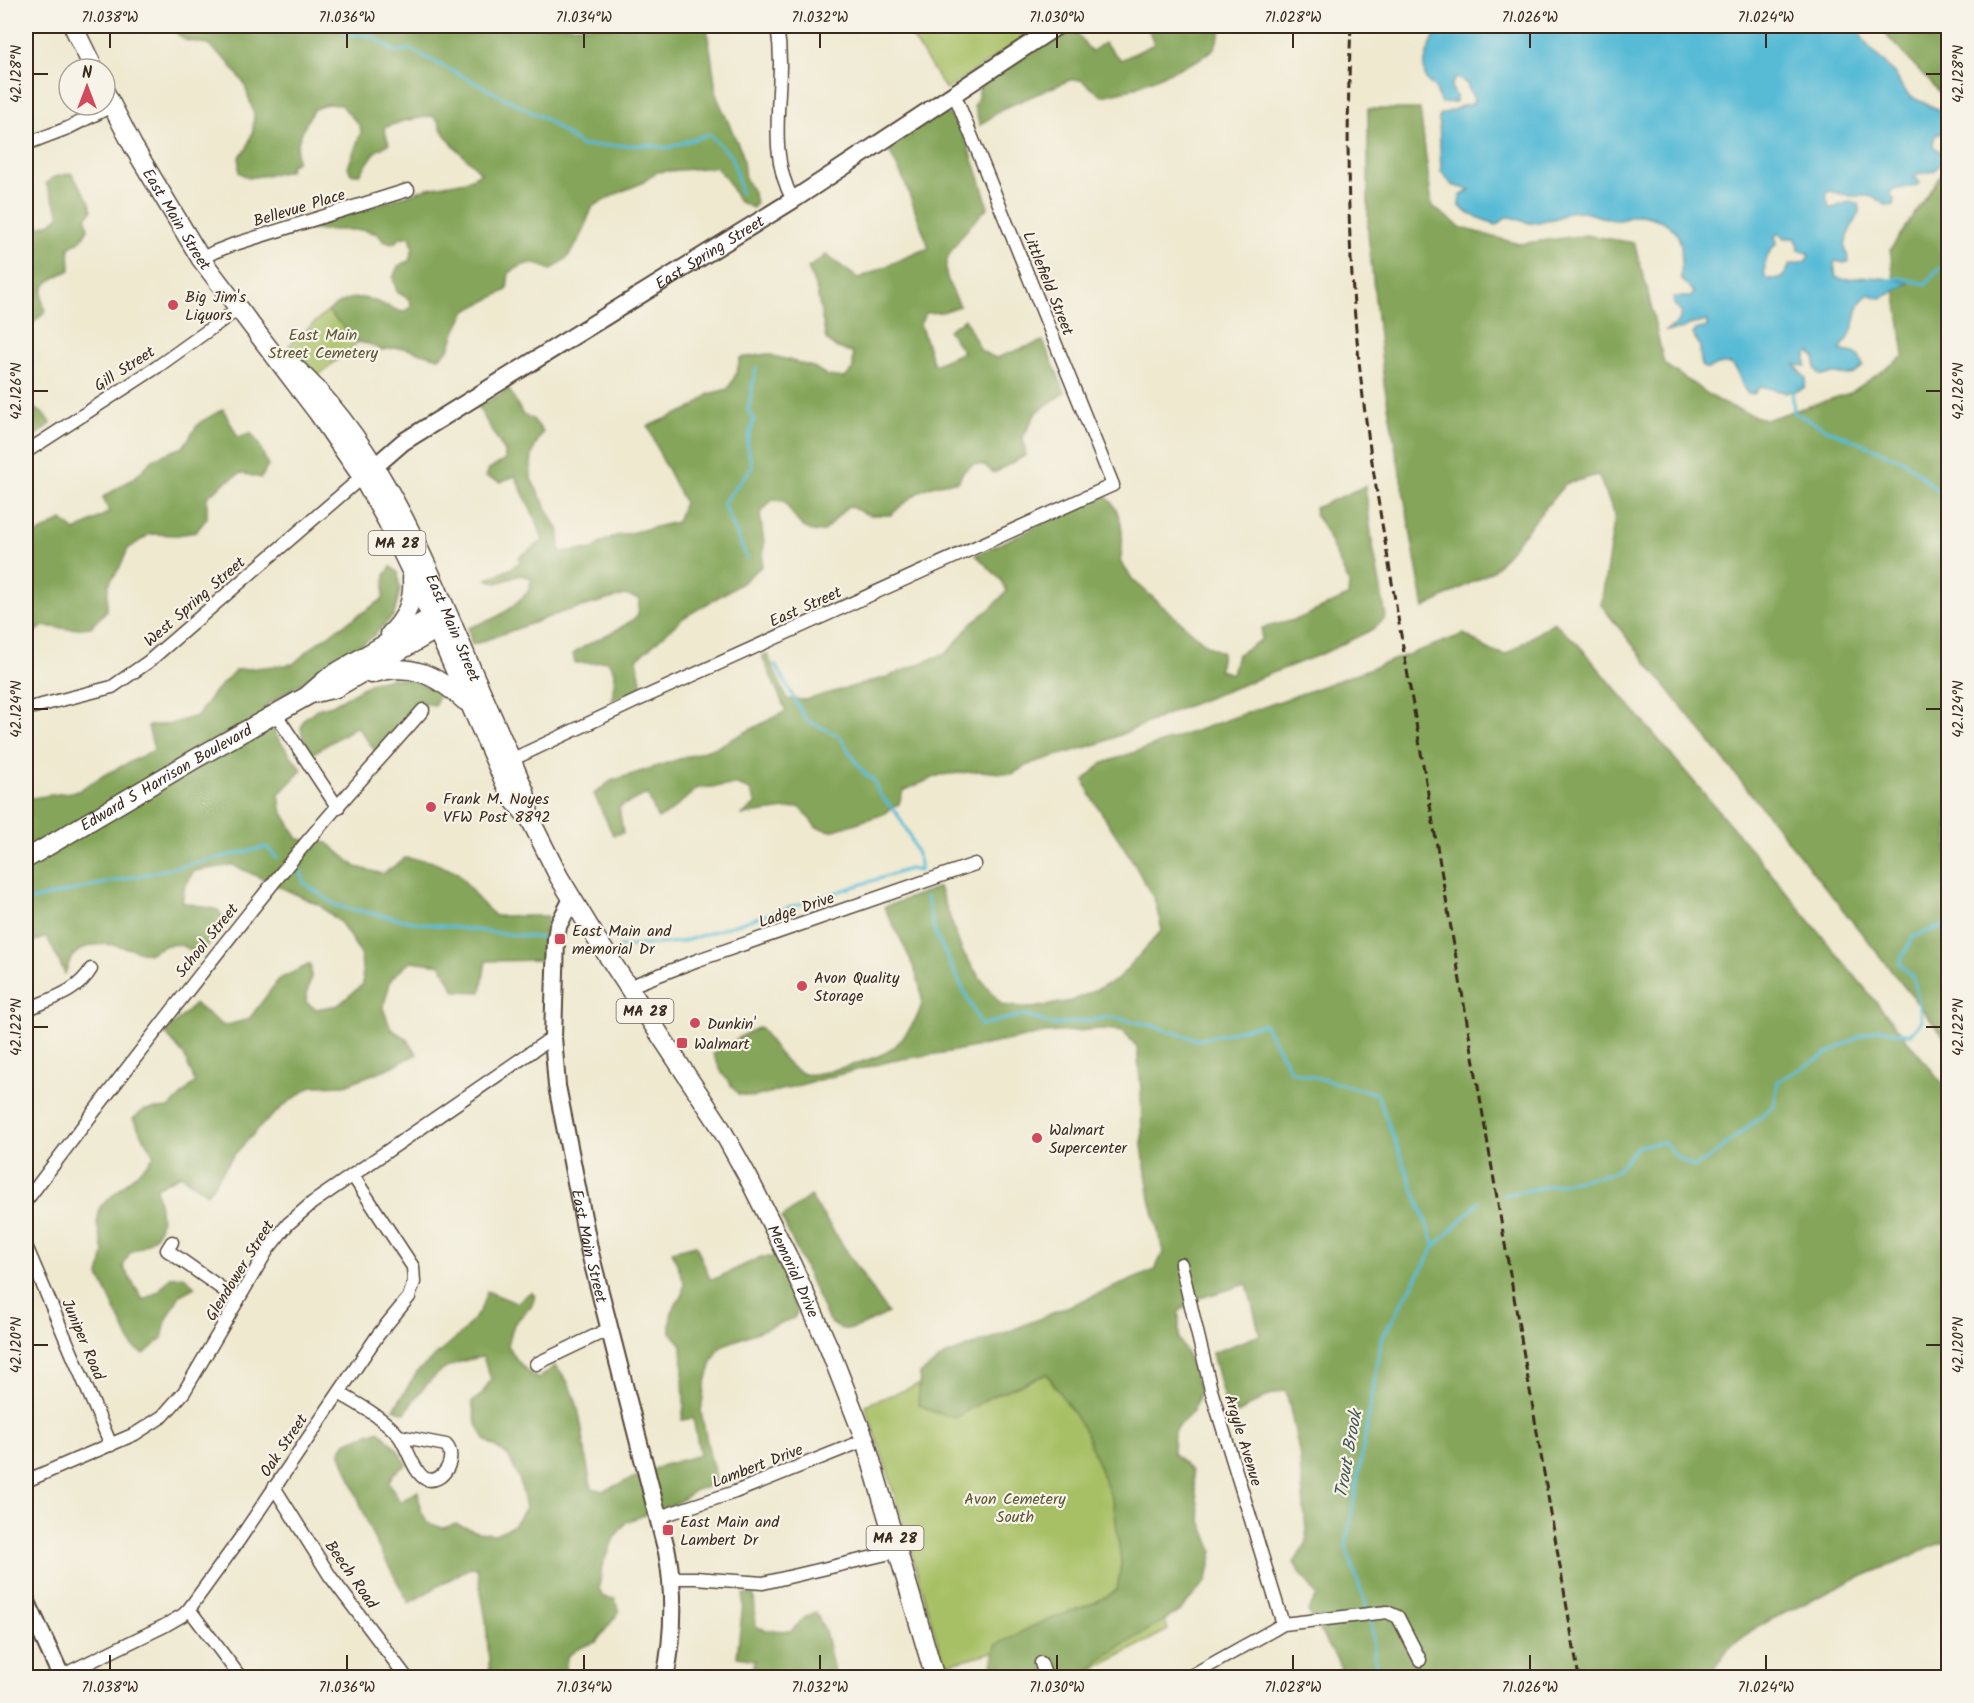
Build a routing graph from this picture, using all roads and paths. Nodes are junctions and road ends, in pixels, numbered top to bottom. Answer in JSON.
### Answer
{"nodes":[{"id":1,"x":73,"y":26,"type":"edge"},
{"id":2,"x":777,"y":26,"type":"edge"},
{"id":3,"x":1057,"y":26,"type":"edge"},
{"id":4,"x":88,"y":57,"type":"edge"},
{"id":5,"x":954,"y":93,"type":"junction"},
{"id":6,"x":117,"y":113,"type":"edge"},
{"id":7,"x":84,"y":117,"type":"edge"},
{"id":8,"x":26,"y":144,"type":"edge"},
{"id":9,"x":408,"y":190,"type":"dead end"},
{"id":10,"x":794,"y":200,"type":"junction"},
{"id":11,"x":201,"y":259,"type":"junction"},
{"id":12,"x":238,"y":309,"type":"junction"},
{"id":13,"x":26,"y":452,"type":"edge"},
{"id":14,"x":368,"y":472,"type":"junction"},
{"id":15,"x":1113,"y":485,"type":"joint"},
{"id":16,"x":412,"y":573,"type":"junction"},
{"id":17,"x":441,"y":619,"type":"junction"},
{"id":18,"x":366,"y":654,"type":"junction"},
{"id":19,"x":336,"y":688,"type":"junction"},
{"id":20,"x":307,"y":696,"type":"junction"},
{"id":21,"x":469,"y":705,"type":"junction"},
{"id":22,"x":26,"y":709,"type":"edge"},
{"id":23,"x":423,"y":710,"type":"dead end"},
{"id":24,"x":275,"y":713,"type":"junction"},
{"id":25,"x":511,"y":760,"type":"junction"},
{"id":26,"x":338,"y":808,"type":"junction"},
{"id":27,"x":531,"y":820,"type":"junction"},
{"id":28,"x":26,"y":859,"type":"edge"},
{"id":29,"x":975,"y":864,"type":"dead end"},
{"id":30,"x":572,"y":899,"type":"junction"},
{"id":31,"x":91,"y":969,"type":"dead end"},
{"id":32,"x":628,"y":987,"type":"junction"},
{"id":33,"x":26,"y":1010,"type":"edge"},
{"id":34,"x":553,"y":1036,"type":"junction"},
{"id":35,"x":353,"y":1176,"type":"junction"},
{"id":36,"x":26,"y":1201,"type":"edge"},
{"id":37,"x":172,"y":1242,"type":"dead end"},
{"id":38,"x":26,"y":1246,"type":"edge"},
{"id":39,"x":1181,"y":1264,"type":"dead end"},
{"id":40,"x":238,"y":1300,"type":"junction"},
{"id":41,"x":609,"y":1329,"type":"junction"},
{"id":42,"x":536,"y":1364,"type":"dead end"},
{"id":43,"x":339,"y":1393,"type":"junction"},
{"id":44,"x":399,"y":1436,"type":"dead end"},
{"id":45,"x":865,"y":1440,"type":"junction"},
{"id":46,"x":111,"y":1444,"type":"junction"},
{"id":47,"x":26,"y":1481,"type":"edge"},
{"id":48,"x":274,"y":1487,"type":"junction"},
{"id":49,"x":659,"y":1517,"type":"junction"},
{"id":50,"x":898,"y":1551,"type":"junction"},
{"id":51,"x":672,"y":1578,"type":"junction"},
{"id":52,"x":26,"y":1600,"type":"edge"},
{"id":53,"x":189,"y":1609,"type":"junction"},
{"id":54,"x":1283,"y":1624,"type":"junction"},
{"id":55,"x":1420,"y":1660,"type":"dead end"},
{"id":56,"x":1041,"y":1664,"type":"dead end"},
{"id":57,"x":61,"y":1677,"type":"edge"},
{"id":58,"x":241,"y":1677,"type":"edge"},
{"id":59,"x":407,"y":1677,"type":"edge"},
{"id":60,"x":665,"y":1677,"type":"edge"},
{"id":61,"x":935,"y":1677,"type":"edge"},
{"id":62,"x":1046,"y":1677,"type":"edge"},
{"id":63,"x":1186,"y":1677,"type":"edge"}],
"edges":[{"from":1,"to":4,"type":"main road"},
{"from":2,"to":10,"type":"street"},
{"from":3,"to":5,"type":"main road","name":"East Spring Street"},
{"from":5,"to":10,"type":"main road","name":"East Spring Street"},
{"from":5,"to":15,"type":"street","name":"Littlefield Street"},
{"from":6,"to":11,"type":"main road","name":"East Main Street","number":"MA 28"},
{"from":7,"to":8,"type":"street"},
{"from":9,"to":11,"type":"street","name":"Bellevue Place"},
{"from":10,"to":14,"type":"main road","name":"East Spring Street"},
{"from":11,"to":12,"type":"main road","name":"East Main Street","number":"MA 28"},
{"from":12,"to":13,"type":"street","name":"Gill Street"},
{"from":12,"to":14,"type":"main road","name":"East Main Street","number":"MA 28"},
{"from":14,"to":16,"type":"main road","name":"East Main Street","number":"MA 28"},
{"from":14,"to":17,"type":"main road","name":"East Main Street","number":"MA 28"},
{"from":14,"to":22,"type":"street","name":"West Spring Street"},
{"from":15,"to":25,"type":"street","name":"East Street"},
{"from":16,"to":17,"type":"main road","name":"East Main Street","number":"MA 28"},
{"from":16,"to":18,"type":"main road"},
{"from":17,"to":18,"type":"main road","name":"Edward S Harrison Boulevard"},
{"from":17,"to":19,"type":"main road","name":"Edward S Harrison Boulevard"},
{"from":17,"to":21,"type":"main road","name":"East Main Street","number":"MA 28"},
{"from":17,"to":25,"type":"main road","name":"East Main Street","number":"MA 28"},
{"from":18,"to":20,"type":"main road","name":"Edward S Harrison Boulevard"},
{"from":19,"to":20,"type":"main road","name":"Edward S Harrison Boulevard"},
{"from":19,"to":21,"type":"main road"},
{"from":20,"to":24,"type":"main road","name":"Edward S Harrison Boulevard"},
{"from":21,"to":27,"type":"main road","name":"East Main Street","number":"MA 28"},
{"from":23,"to":26,"type":"street","name":"School Street"},
{"from":24,"to":26,"type":"street"},
{"from":24,"to":28,"type":"main road","name":"Edward S Harrison Boulevard"},
{"from":25,"to":27,"type":"main road","name":"East Main Street","number":"MA 28"},
{"from":26,"to":36,"type":"street","name":"School Street"},
{"from":27,"to":30,"type":"main road","name":"East Main Street","number":"MA 28"},
{"from":29,"to":32,"type":"street","name":"Ladge Drive"},
{"from":30,"to":32,"type":"main road","name":"Memorial Drive","number":"MA 28"},
{"from":30,"to":34,"type":"main road","name":"East Main Street"},
{"from":31,"to":33,"type":"street"},
{"from":32,"to":45,"type":"main road","name":"Memorial Drive","number":"MA 28"},
{"from":34,"to":35,"type":"street","name":"Glendower Street"},
{"from":34,"to":41,"type":"main road","name":"East Main Street"},
{"from":35,"to":40,"type":"street","name":"Glendower Street"},
{"from":35,"to":43,"type":"street","name":"Oak Street"},
{"from":37,"to":40,"type":"street"},
{"from":38,"to":46,"type":"street","name":"Juniper Road"},
{"from":39,"to":54,"type":"street","name":"Argyle Avenue"},
{"from":40,"to":46,"type":"street","name":"Glendower Street"},
{"from":41,"to":42,"type":"street"},
{"from":41,"to":49,"type":"main road","name":"East Main Street"},
{"from":43,"to":44,"type":"street"},
{"from":43,"to":48,"type":"street","name":"Oak Street"},
{"from":45,"to":49,"type":"street","name":"Lambert Drive"},
{"from":45,"to":50,"type":"main road","name":"Memorial Drive","number":"MA 28"},
{"from":46,"to":47,"type":"street","name":"Glendower Street"},
{"from":48,"to":53,"type":"street","name":"Oak Street"},
{"from":48,"to":59,"type":"street","name":"Beech Road"},
{"from":49,"to":51,"type":"main road","name":"East Main Street"},
{"from":50,"to":51,"type":"street"},
{"from":50,"to":61,"type":"main road","name":"Memorial Drive","number":"MA 28"},
{"from":51,"to":60,"type":"main road","name":"East Main Street"},
{"from":52,"to":57,"type":"main road"},
{"from":53,"to":57,"type":"street","name":"Oak Street"},
{"from":53,"to":58,"type":"street"},
{"from":54,"to":55,"type":"street"},
{"from":54,"to":63,"type":"street"},
{"from":56,"to":62,"type":"street"}]}
